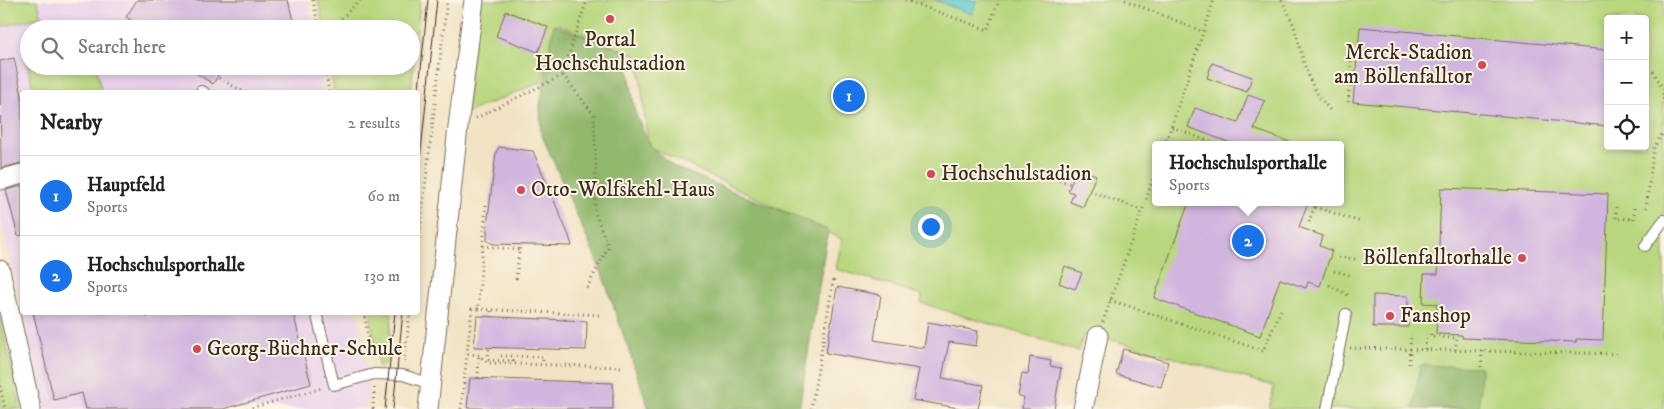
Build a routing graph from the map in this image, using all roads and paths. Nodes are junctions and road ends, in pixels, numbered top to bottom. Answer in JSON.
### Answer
{"nodes":[{"id":1,"x":313,"y":0,"type":"edge"},
{"id":2,"x":360,"y":0,"type":"edge"},
{"id":3,"x":446,"y":0,"type":"edge"},
{"id":4,"x":474,"y":0,"type":"edge"},
{"id":5,"x":587,"y":0,"type":"edge"},
{"id":6,"x":905,"y":0,"type":"edge"},
{"id":7,"x":999,"y":0,"type":"edge"},
{"id":8,"x":1125,"y":0,"type":"edge"},
{"id":9,"x":1214,"y":0,"type":"edge"},
{"id":10,"x":1282,"y":0,"type":"edge"},
{"id":11,"x":317,"y":20,"type":"edge"},
{"id":12,"x":340,"y":20,"type":"edge"},
{"id":13,"x":1204,"y":32,"type":"junction"},
{"id":14,"x":1353,"y":44,"type":"dead end"},
{"id":15,"x":1652,"y":71,"type":"dead end"},
{"id":16,"x":326,"y":75,"type":"edge"},
{"id":17,"x":563,"y":75,"type":"junction"},
{"id":18,"x":219,"y":78,"type":"dead end"},
{"id":19,"x":240,"y":90,"type":"edge"},
{"id":20,"x":329,"y":90,"type":"edge"},
{"id":21,"x":1348,"y":102,"type":"dead end"},
{"id":22,"x":1664,"y":104,"type":"edge"},
{"id":23,"x":1331,"y":111,"type":"dead end"},
{"id":24,"x":458,"y":127,"type":"junction"},
{"id":25,"x":1172,"y":127,"type":"junction"},
{"id":26,"x":1664,"y":132,"type":"edge"},
{"id":27,"x":1167,"y":141,"type":"edge"},
{"id":28,"x":1208,"y":141,"type":"edge"},
{"id":29,"x":20,"y":175,"type":"edge"},
{"id":30,"x":0,"y":180,"type":"edge"},
{"id":31,"x":1059,"y":180,"type":"dead end"},
{"id":32,"x":1152,"y":181,"type":"edge"},
{"id":33,"x":1071,"y":184,"type":"dead end"},
{"id":34,"x":1090,"y":191,"type":"dead end"},
{"id":35,"x":486,"y":203,"type":"dead end"},
{"id":36,"x":1315,"y":207,"type":"joint"},
{"id":37,"x":1616,"y":207,"type":"dead end"},
{"id":38,"x":1634,"y":208,"type":"dead end"},
{"id":39,"x":1646,"y":208,"type":"dead end"},
{"id":40,"x":1141,"y":210,"type":"junction"},
{"id":41,"x":1664,"y":220,"type":"edge"},
{"id":42,"x":1309,"y":222,"type":"dead end"},
{"id":43,"x":1361,"y":222,"type":"dead end"},
{"id":44,"x":420,"y":230,"type":"edge"},
{"id":45,"x":520,"y":245,"type":"dead end"},
{"id":46,"x":483,"y":246,"type":"junction"},
{"id":47,"x":1645,"y":246,"type":"dead end"},
{"id":48,"x":519,"y":250,"type":"junction"},
{"id":49,"x":1341,"y":257,"type":"dead end"},
{"id":50,"x":1354,"y":259,"type":"dead end"},
{"id":51,"x":0,"y":270,"type":"edge"},
{"id":52,"x":1336,"y":272,"type":"dead end"},
{"id":53,"x":1353,"y":276,"type":"dead end"},
{"id":54,"x":834,"y":277,"type":"dead end"},
{"id":55,"x":516,"y":279,"type":"dead end"},
{"id":56,"x":1331,"y":286,"type":"dead end"},
{"id":57,"x":587,"y":288,"type":"dead end"},
{"id":58,"x":1350,"y":296,"type":"dead end"},
{"id":59,"x":1110,"y":300,"type":"junction"},
{"id":60,"x":478,"y":309,"type":"junction"},
{"id":61,"x":491,"y":310,"type":"junction"},
{"id":62,"x":1281,"y":310,"type":"dead end"},
{"id":63,"x":566,"y":314,"type":"junction"},
{"id":64,"x":1346,"y":314,"type":"dead end"},
{"id":65,"x":317,"y":315,"type":"edge"},
{"id":66,"x":364,"y":315,"type":"edge"},
{"id":67,"x":410,"y":315,"type":"edge"},
{"id":68,"x":600,"y":315,"type":"dead end"},
{"id":69,"x":491,"y":317,"type":"dead end"},
{"id":70,"x":565,"y":320,"type":"dead end"},
{"id":71,"x":1411,"y":334,"type":"dead end"},
{"id":72,"x":1426,"y":334,"type":"dead end"},
{"id":73,"x":1431,"y":334,"type":"dead end"},
{"id":74,"x":1098,"y":336,"type":"joint"},
{"id":75,"x":1340,"y":347,"type":"junction"},
{"id":76,"x":489,"y":348,"type":"dead end"},
{"id":77,"x":1410,"y":349,"type":"junction"},
{"id":78,"x":1425,"y":349,"type":"junction"},
{"id":79,"x":1455,"y":350,"type":"junction"},
{"id":80,"x":1482,"y":351,"type":"junction"},
{"id":81,"x":468,"y":354,"type":"junction"},
{"id":82,"x":1618,"y":354,"type":"dead end"},
{"id":83,"x":480,"y":355,"type":"junction"},
{"id":84,"x":502,"y":356,"type":"dead end"},
{"id":85,"x":513,"y":356,"type":"junction"},
{"id":86,"x":488,"y":362,"type":"junction"},
{"id":87,"x":1409,"y":364,"type":"dead end"},
{"id":88,"x":543,"y":365,"type":"junction"},
{"id":89,"x":623,"y":367,"type":"dead end"},
{"id":90,"x":1480,"y":367,"type":"dead end"},
{"id":91,"x":374,"y":374,"type":"junction"},
{"id":92,"x":403,"y":376,"type":"junction"},
{"id":93,"x":478,"y":378,"type":"dead end"},
{"id":94,"x":430,"y":384,"type":"junction"},
{"id":95,"x":0,"y":386,"type":"edge"},
{"id":96,"x":318,"y":390,"type":"dead end"},
{"id":97,"x":5,"y":409,"type":"edge"},
{"id":98,"x":31,"y":409,"type":"edge"},
{"id":99,"x":247,"y":409,"type":"edge"},
{"id":100,"x":373,"y":409,"type":"edge"},
{"id":101,"x":428,"y":409,"type":"edge"},
{"id":102,"x":462,"y":409,"type":"edge"},
{"id":103,"x":811,"y":409,"type":"edge"},
{"id":104,"x":1083,"y":409,"type":"edge"},
{"id":105,"x":1327,"y":409,"type":"edge"}],
"edges":[{"from":1,"to":11,"type":"path"},
{"from":2,"to":12,"type":"path"},
{"from":3,"to":44,"type":"path"},
{"from":4,"to":24,"type":"street"},
{"from":5,"to":17,"type":"path"},
{"from":6,"to":7,"type":"path"},
{"from":8,"to":13,"type":"path"},
{"from":9,"to":13,"type":"path"},
{"from":10,"to":23,"type":"path"},
{"from":13,"to":25,"type":"path"},
{"from":14,"to":21,"type":"path"},
{"from":15,"to":22,"type":"path"},
{"from":16,"to":20,"type":"path"},
{"from":17,"to":24,"type":"path"},
{"from":17,"to":57,"type":"path"},
{"from":18,"to":19,"type":"path"},
{"from":24,"to":94,"type":"street"},
{"from":25,"to":27,"type":"path"},
{"from":25,"to":28,"type":"path"},
{"from":26,"to":39,"type":"path"},
{"from":29,"to":30,"type":"street"},
{"from":31,"to":33,"type":"path"},
{"from":32,"to":40,"type":"path"},
{"from":34,"to":40,"type":"path"},
{"from":35,"to":46,"type":"path"},
{"from":36,"to":42,"type":"path"},
{"from":36,"to":43,"type":"path"},
{"from":37,"to":38,"type":"path"},
{"from":40,"to":59,"type":"path"},
{"from":41,"to":47,"type":"lane"},
{"from":45,"to":48,"type":"path"},
{"from":46,"to":48,"type":"path"},
{"from":46,"to":60,"type":"path"},
{"from":48,"to":55,"type":"path"},
{"from":49,"to":50,"type":"path"},
{"from":51,"to":98,"type":"street"},
{"from":52,"to":53,"type":"path"},
{"from":54,"to":103,"type":"path"},
{"from":56,"to":58,"type":"path"},
{"from":59,"to":62,"type":"path"},
{"from":59,"to":74,"type":"path"},
{"from":60,"to":61,"type":"path"},
{"from":60,"to":81,"type":"path"},
{"from":61,"to":63,"type":"path"},
{"from":61,"to":69,"type":"path"},
{"from":63,"to":68,"type":"path"},
{"from":63,"to":70,"type":"path"},
{"from":64,"to":75,"type":"lane"},
{"from":65,"to":91,"type":"lane"},
{"from":66,"to":91,"type":"path"},
{"from":67,"to":92,"type":"path"},
{"from":71,"to":77,"type":"path"},
{"from":72,"to":78,"type":"path"},
{"from":73,"to":79,"type":"path"},
{"from":74,"to":104,"type":"street"},
{"from":75,"to":77,"type":"path"},
{"from":75,"to":105,"type":"lane"},
{"from":76,"to":86,"type":"path"},
{"from":77,"to":78,"type":"path"},
{"from":77,"to":87,"type":"path"},
{"from":78,"to":79,"type":"path"},
{"from":79,"to":80,"type":"path"},
{"from":80,"to":82,"type":"path"},
{"from":80,"to":90,"type":"path"},
{"from":81,"to":83,"type":"path"},
{"from":81,"to":102,"type":"path"},
{"from":83,"to":86,"type":"path"},
{"from":83,"to":93,"type":"path"},
{"from":84,"to":85,"type":"path"},
{"from":85,"to":86,"type":"path"},
{"from":85,"to":88,"type":"path"},
{"from":86,"to":88,"type":"path"},
{"from":88,"to":89,"type":"path"},
{"from":91,"to":92,"type":"lane"},
{"from":91,"to":100,"type":"path"},
{"from":92,"to":94,"type":"lane"},
{"from":94,"to":101,"type":"street"},
{"from":95,"to":97,"type":"path"},
{"from":96,"to":99,"type":"path"}]}
